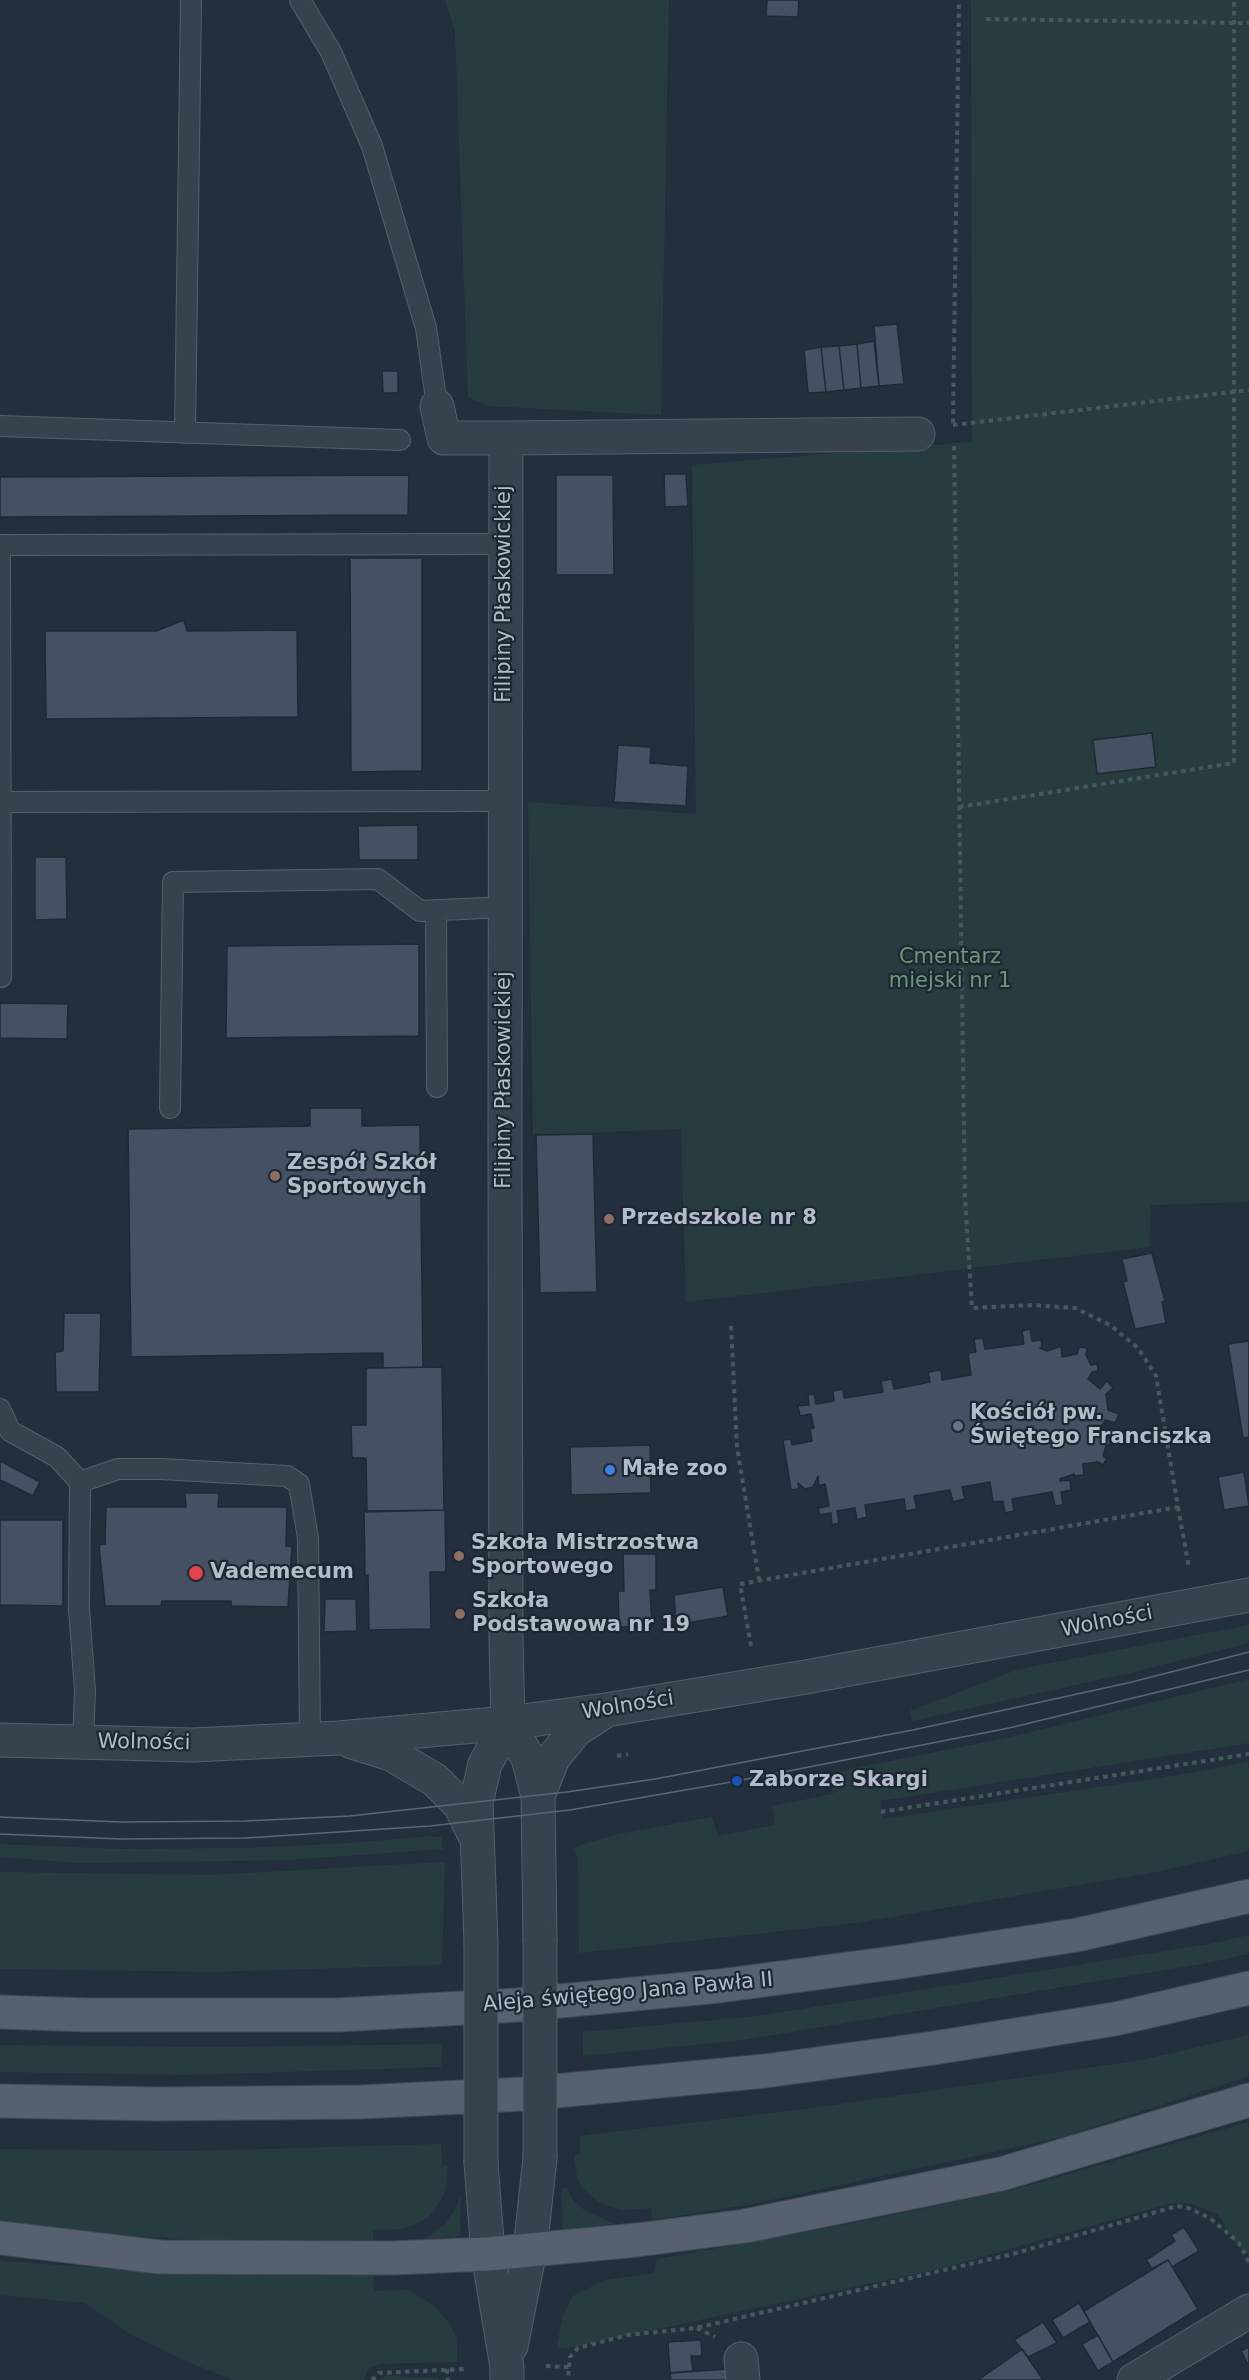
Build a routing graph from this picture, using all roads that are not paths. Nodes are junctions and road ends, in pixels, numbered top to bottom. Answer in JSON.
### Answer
{"nodes":[{"id":1,"x":191,"y":0,"type":"edge"},
{"id":2,"x":300,"y":0,"type":"edge"},
{"id":3,"x":437,"y":406,"type":"joint"},
{"id":4,"x":0,"y":426,"type":"edge"},
{"id":5,"x":185,"y":433,"type":"junction"},
{"id":6,"x":918,"y":434,"type":"dead end"},
{"id":7,"x":506,"y":438,"type":"junction"},
{"id":8,"x":400,"y":440,"type":"dead end"},
{"id":9,"x":505,"y":544,"type":"junction"},
{"id":10,"x":506,"y":801,"type":"junction"},
{"id":11,"x":1,"y":802,"type":"edge"},
{"id":12,"x":505,"y":908,"type":"junction"},
{"id":13,"x":436,"y":910,"type":"junction"},
{"id":14,"x":1,"y":977,"type":"edge"},
{"id":15,"x":437,"y":1087,"type":"dead end"},
{"id":16,"x":170,"y":1108,"type":"dead end"},
{"id":17,"x":0,"y":1409,"type":"edge"},
{"id":18,"x":80,"y":1482,"type":"junction"},
{"id":19,"x":1249,"y":1595,"type":"edge"},
{"id":20,"x":606,"y":1710,"type":"junction"},
{"id":21,"x":508,"y":1723,"type":"junction"},
{"id":22,"x":325,"y":1739,"type":"junction"},
{"id":23,"x":0,"y":1740,"type":"edge"},
{"id":24,"x":83,"y":1742,"type":"junction"},
{"id":25,"x":538,"y":1796,"type":"junction"},
{"id":26,"x":479,"y":1846,"type":"junction"},
{"id":27,"x":1249,"y":1896,"type":"edge"},
{"id":28,"x":1249,"y":1988,"type":"edge"},
{"id":29,"x":0,"y":2012,"type":"edge"},
{"id":30,"x":1249,"y":2100,"type":"edge"},
{"id":31,"x":0,"y":2101,"type":"edge"},
{"id":32,"x":0,"y":2238,"type":"edge"},
{"id":33,"x":530,"y":2250,"type":"junction"},
{"id":34,"x":488,"y":2254,"type":"junction"},
{"id":35,"x":1249,"y":2311,"type":"edge"},
{"id":36,"x":507,"y":2374,"type":"edge"},
{"id":37,"x":1134,"y":2380,"type":"edge"}],
"edges":[{"from":1,"to":5,"type":"lane"},
{"from":2,"to":3,"type":"lane"},
{"from":3,"to":7,"type":"street"},
{"from":4,"to":5,"type":"lane"},
{"from":5,"to":8,"type":"lane"},
{"from":6,"to":7,"type":"street"},
{"from":7,"to":9,"type":"street","name":"Filipiny Płaskowickiej"},
{"from":9,"to":10,"type":"street","name":"Filipiny Płaskowickiej"},
{"from":9,"to":11,"type":"lane"},
{"from":10,"to":11,"type":"lane"},
{"from":10,"to":12,"type":"street","name":"Filipiny Płaskowickiej"},
{"from":11,"to":14,"type":"lane"},
{"from":12,"to":13,"type":"lane"},
{"from":12,"to":21,"type":"street","name":"Filipiny Płaskowickiej"},
{"from":13,"to":15,"type":"lane"},
{"from":13,"to":16,"type":"lane"},
{"from":17,"to":18,"type":"lane"},
{"from":18,"to":22,"type":"lane"},
{"from":18,"to":24,"type":"lane"},
{"from":19,"to":20,"type":"street","name":"Wolności"},
{"from":20,"to":21,"type":"street","name":"Wolności"},
{"from":20,"to":25,"type":"street"},
{"from":21,"to":22,"type":"street","name":"Wolności"},
{"from":21,"to":25,"type":"street"},
{"from":21,"to":26,"type":"street"},
{"from":22,"to":24,"type":"street","name":"Wolności"},
{"from":22,"to":26,"type":"street"},
{"from":23,"to":24,"type":"street","name":"Wolności"},
{"from":25,"to":33,"type":"street","bridge":true},
{"from":26,"to":34,"type":"street","bridge":true},
{"from":27,"to":29,"type":"main road","name":"Aleja świętego Jana Pawła II"},
{"from":28,"to":31,"type":"main road"},
{"from":30,"to":33,"type":"main road"},
{"from":32,"to":34,"type":"main road"},
{"from":33,"to":34,"type":"main road"},
{"from":33,"to":36,"type":"street"},
{"from":34,"to":36,"type":"street"},
{"from":35,"to":37,"type":"street"}]}
